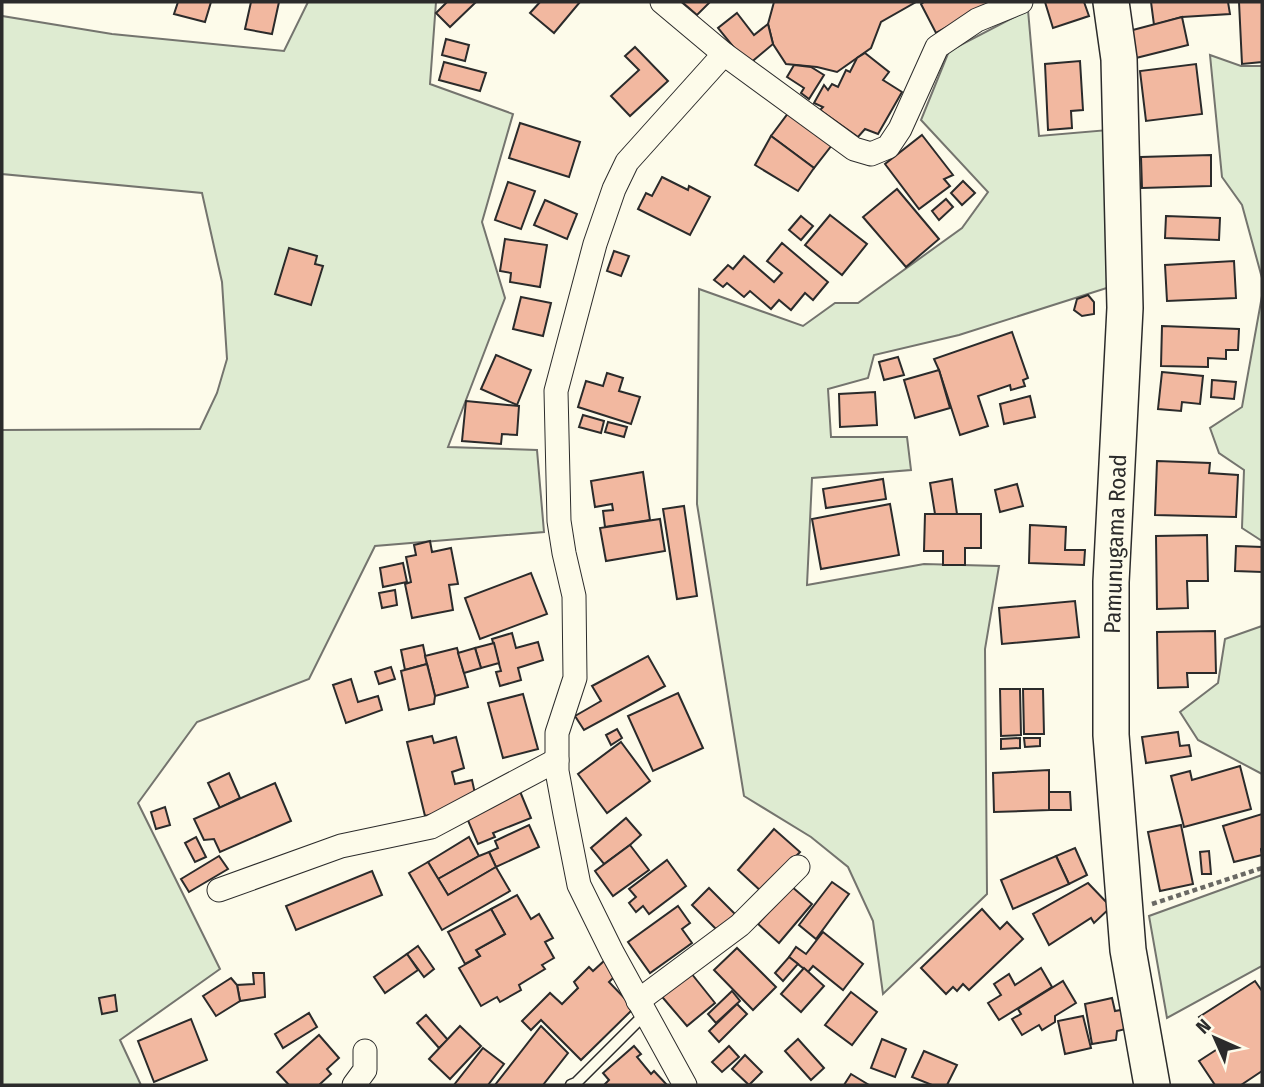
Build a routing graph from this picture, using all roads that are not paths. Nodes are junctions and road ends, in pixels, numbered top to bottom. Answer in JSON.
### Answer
{"nodes":[{"id":1,"x":662,"y":2,"type":"edge"},
{"id":2,"x":1021,"y":2,"type":"edge"},
{"id":3,"x":1111,"y":2,"type":"edge"},
{"id":4,"x":724,"y":54,"type":"junction"},
{"id":5,"x":557,"y":760,"type":"junction"},
{"id":6,"x":798,"y":867,"type":"dead end"},
{"id":7,"x":219,"y":890,"type":"dead end"},
{"id":8,"x":642,"y":1007,"type":"junction"},
{"id":9,"x":365,"y":1051,"type":"dead end"},
{"id":10,"x":354,"y":1085,"type":"edge"},
{"id":11,"x":571,"y":1085,"type":"edge"},
{"id":12,"x":685,"y":1085,"type":"edge"},
{"id":13,"x":1152,"y":1085,"type":"edge"}],
"edges":[{"from":1,"to":4,"type":"street"},
{"from":2,"to":4,"type":"street"},
{"from":3,"to":13,"type":"main road","name":"Pamunugama Road"},
{"from":4,"to":5,"type":"street"},
{"from":5,"to":7,"type":"street"},
{"from":5,"to":8,"type":"street"},
{"from":6,"to":8,"type":"street"},
{"from":8,"to":11,"type":"lane"},
{"from":8,"to":12,"type":"street"},
{"from":9,"to":10,"type":"street"}]}
